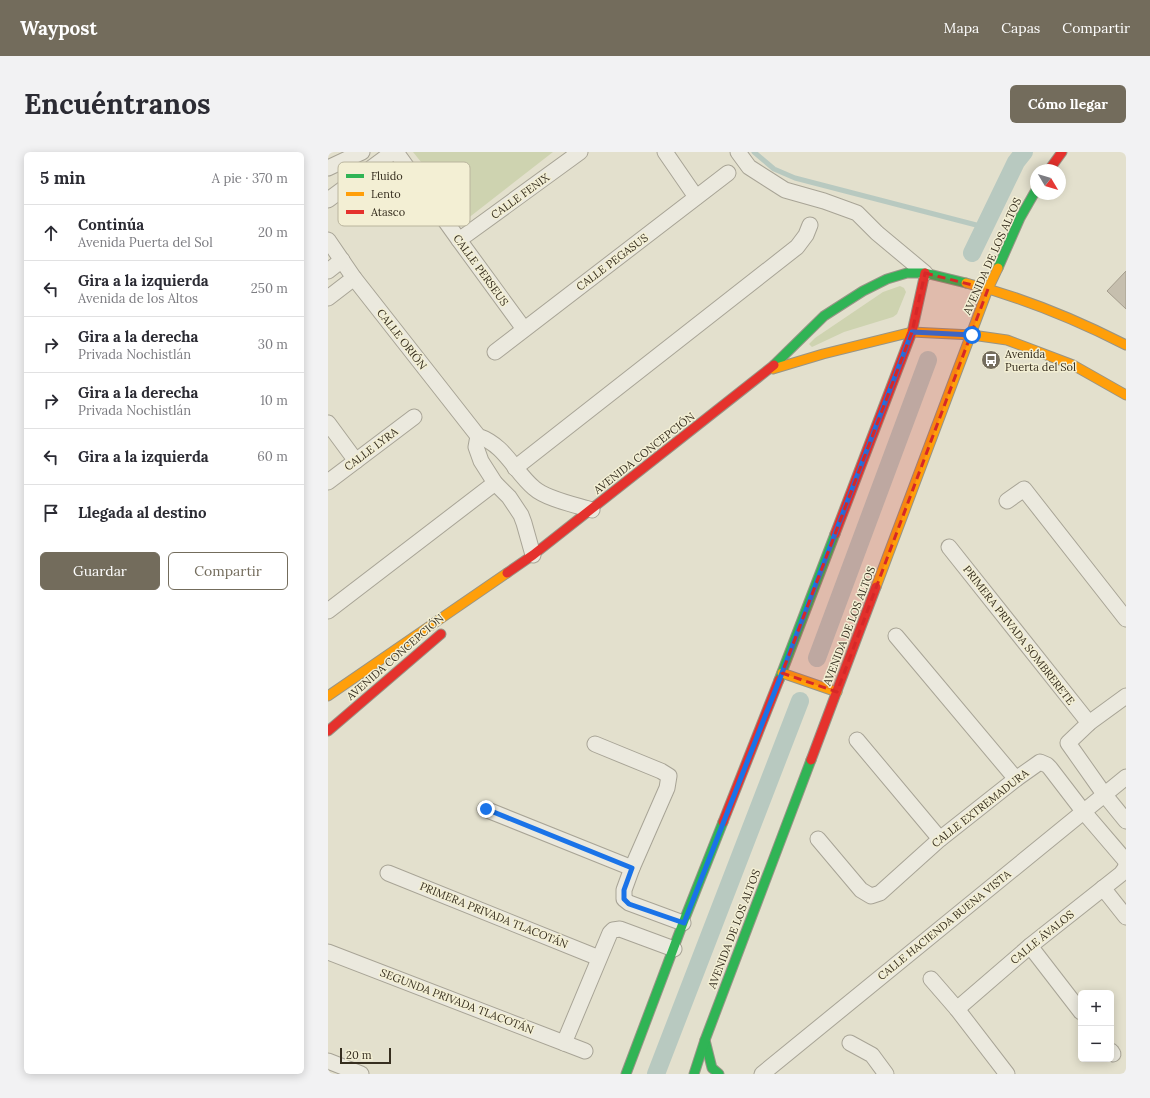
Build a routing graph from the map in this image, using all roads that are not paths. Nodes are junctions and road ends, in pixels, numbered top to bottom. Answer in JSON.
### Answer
{"nodes":[{"id":1,"x":362,"y":152,"type":"edge"},
{"id":2,"x":393,"y":152,"type":"edge"},
{"id":3,"x":396,"y":152,"type":"edge"},
{"id":4,"x":580,"y":152,"type":"edge"},
{"id":5,"x":665,"y":152,"type":"edge"},
{"id":6,"x":738,"y":152,"type":"edge"},
{"id":7,"x":1062,"y":152,"type":"edge"},
{"id":8,"x":341,"y":162,"type":"edge"},
{"id":9,"x":379,"y":162,"type":"edge"},
{"id":10,"x":403,"y":162,"type":"edge"},
{"id":11,"x":338,"y":163,"type":"edge"},
{"id":12,"x":1053,"y":164,"type":"edge"},
{"id":13,"x":328,"y":168,"type":"edge"},
{"id":14,"x":728,"y":172,"type":"dead end"},
{"id":15,"x":338,"y":193,"type":"edge"},
{"id":16,"x":696,"y":197,"type":"junction"},
{"id":17,"x":328,"y":200,"type":"edge"},
{"id":18,"x":1030,"y":200,"type":"edge"},
{"id":19,"x":810,"y":225,"type":"dead end"},
{"id":20,"x":449,"y":226,"type":"edge"},
{"id":21,"x":328,"y":240,"type":"edge"},
{"id":22,"x":459,"y":240,"type":"junction"},
{"id":23,"x":342,"y":260,"type":"junction"},
{"id":24,"x":328,"y":271,"type":"edge"},
{"id":25,"x":925,"y":273,"type":"junction"},
{"id":26,"x":354,"y":278,"type":"junction"},
{"id":27,"x":988,"y":290,"type":"junction"},
{"id":28,"x":328,"y":298,"type":"edge"},
{"id":29,"x":524,"y":329,"type":"junction"},
{"id":30,"x":912,"y":332,"type":"junction"},
{"id":31,"x":972,"y":335,"type":"junction"},
{"id":32,"x":1126,"y":345,"type":"edge"},
{"id":33,"x":495,"y":352,"type":"dead end"},
{"id":34,"x":770,"y":370,"type":"junction"},
{"id":35,"x":1126,"y":395,"type":"edge"},
{"id":36,"x":414,"y":417,"type":"dead end"},
{"id":37,"x":328,"y":423,"type":"edge"},
{"id":38,"x":478,"y":436,"type":"junction"},
{"id":39,"x":356,"y":461,"type":"junction"},
{"id":40,"x":515,"y":468,"type":"junction"},
{"id":41,"x":328,"y":482,"type":"edge"},
{"id":42,"x":496,"y":483,"type":"junction"},
{"id":43,"x":1007,"y":501,"type":"dead end"},
{"id":44,"x":592,"y":510,"type":"junction"},
{"id":45,"x":949,"y":547,"type":"dead end"},
{"id":46,"x":533,"y":555,"type":"junction"},
{"id":47,"x":328,"y":611,"type":"edge"},
{"id":48,"x":467,"y":612,"type":"dead end"},
{"id":49,"x":446,"y":616,"type":"junction"},
{"id":50,"x":1126,"y":619,"type":"edge"},
{"id":51,"x":449,"y":627,"type":"dead end"},
{"id":52,"x":896,"y":636,"type":"dead end"},
{"id":53,"x":782,"y":673,"type":"junction"},
{"id":54,"x":359,"y":686,"type":"dead end"},
{"id":55,"x":837,"y":692,"type":"junction"},
{"id":56,"x":328,"y":696,"type":"edge"},
{"id":57,"x":1126,"y":696,"type":"edge"},
{"id":58,"x":1089,"y":723,"type":"junction"},
{"id":59,"x":328,"y":731,"type":"edge"},
{"id":60,"x":857,"y":740,"type":"dead end"},
{"id":61,"x":595,"y":744,"type":"dead end"},
{"id":62,"x":1126,"y":777,"type":"edge"},
{"id":63,"x":1016,"y":779,"type":"junction"},
{"id":64,"x":1104,"y":794,"type":"junction"},
{"id":65,"x":486,"y":809,"type":"dead end"},
{"id":66,"x":1083,"y":811,"type":"junction"},
{"id":67,"x":1126,"y":821,"type":"edge"},
{"id":68,"x":818,"y":839,"type":"dead end"},
{"id":69,"x":940,"y":839,"type":"junction"},
{"id":70,"x":1126,"y":865,"type":"edge"},
{"id":71,"x":632,"y":868,"type":"junction"},
{"id":72,"x":388,"y":873,"type":"dead end"},
{"id":73,"x":1103,"y":888,"type":"junction"},
{"id":74,"x":1126,"y":916,"type":"edge"},
{"id":75,"x":684,"y":923,"type":"junction"},
{"id":76,"x":1030,"y":946,"type":"junction"},
{"id":77,"x":674,"y":949,"type":"junction"},
{"id":78,"x":328,"y":952,"type":"edge"},
{"id":79,"x":599,"y":958,"type":"junction"},
{"id":80,"x":931,"y":979,"type":"dead end"},
{"id":81,"x":957,"y":1008,"type":"junction"},
{"id":82,"x":1078,"y":1008,"type":"edge"},
{"id":83,"x":705,"y":1040,"type":"junction"},
{"id":84,"x":564,"y":1043,"type":"junction"},
{"id":85,"x":850,"y":1043,"type":"dead end"},
{"id":86,"x":585,"y":1051,"type":"dead end"},
{"id":87,"x":328,"y":1061,"type":"edge"},
{"id":88,"x":362,"y":1074,"type":"edge"},
{"id":89,"x":626,"y":1074,"type":"edge"},
{"id":90,"x":694,"y":1074,"type":"edge"},
{"id":91,"x":719,"y":1074,"type":"edge"},
{"id":92,"x":762,"y":1074,"type":"edge"},
{"id":93,"x":886,"y":1074,"type":"edge"},
{"id":94,"x":1007,"y":1074,"type":"edge"}],
"edges":[{"from":1,"to":8,"type":"street"},
{"from":2,"to":9,"type":"street"},
{"from":3,"to":10,"type":"street","name":"CALLE PERSEUS"},
{"from":4,"to":22,"type":"street","name":"CALLE FENIX"},
{"from":5,"to":16,"type":"street"},
{"from":6,"to":25,"type":"street"},
{"from":7,"to":12,"type":"street"},
{"from":11,"to":13,"type":"street"},
{"from":14,"to":16,"type":"street","name":"CALLE PEGASUS"},
{"from":15,"to":17,"type":"street"},
{"from":16,"to":29,"type":"street","name":"CALLE PEGASUS"},
{"from":18,"to":27,"type":"street","name":"AVENIDA DE LOS ALTOS"},
{"from":19,"to":40,"type":"street"},
{"from":20,"to":22,"type":"street","name":"CALLE PERSEUS"},
{"from":21,"to":23,"type":"street","name":"CALLE ORIÓN"},
{"from":22,"to":29,"type":"street","name":"CALLE PERSEUS"},
{"from":23,"to":24,"type":"street"},
{"from":23,"to":26,"type":"street","name":"CALLE ORIÓN"},
{"from":25,"to":27,"type":"street"},
{"from":25,"to":30,"type":"street"},
{"from":25,"to":34,"type":"street","name":"AVENIDA CONCEPCIÓN"},
{"from":26,"to":28,"type":"street"},
{"from":26,"to":38,"type":"street","name":"CALLE ORIÓN"},
{"from":27,"to":31,"type":"street","name":"AVENIDA DE LOS ALTOS"},
{"from":27,"to":32,"type":"street"},
{"from":29,"to":33,"type":"street","name":"CALLE PEGASUS"},
{"from":30,"to":31,"type":"street"},
{"from":30,"to":34,"type":"street","name":"AVENIDA CONCEPCIÓN"},
{"from":30,"to":53,"type":"street"},
{"from":31,"to":35,"type":"street"},
{"from":31,"to":55,"type":"street","name":"AVENIDA DE LOS ALTOS"},
{"from":34,"to":44,"type":"street","name":"AVENIDA CONCEPCIÓN"},
{"from":36,"to":39,"type":"street","name":"CALLE LYRA"},
{"from":37,"to":39,"type":"street"},
{"from":38,"to":40,"type":"street","name":"CALLE ORIÓN"},
{"from":38,"to":42,"type":"street"},
{"from":39,"to":41,"type":"street","name":"CALLE LYRA"},
{"from":40,"to":44,"type":"street","name":"CALLE ORIÓN"},
{"from":42,"to":46,"type":"street"},
{"from":42,"to":47,"type":"street"},
{"from":43,"to":50,"type":"street"},
{"from":44,"to":46,"type":"street","name":"AVENIDA CONCEPCIÓN"},
{"from":45,"to":58,"type":"street","name":"PRIMERA PRIVADA SOMBRERETE"},
{"from":46,"to":48,"type":"street","name":"AVENIDA CONCEPCIÓN"},
{"from":46,"to":49,"type":"street","name":"AVENIDA CONCEPCIÓN"},
{"from":49,"to":54,"type":"street","name":"AVENIDA CONCEPCIÓN"},
{"from":49,"to":56,"type":"street","name":"AVENIDA CONCEPCIÓN"},
{"from":51,"to":59,"type":"street","name":"AVENIDA CONCEPCIÓN"},
{"from":52,"to":63,"type":"street"},
{"from":53,"to":55,"type":"street"},
{"from":53,"to":75,"type":"street"},
{"from":55,"to":83,"type":"street","name":"AVENIDA DE LOS ALTOS"},
{"from":57,"to":58,"type":"street"},
{"from":58,"to":64,"type":"street"},
{"from":60,"to":69,"type":"street"},
{"from":61,"to":71,"type":"street"},
{"from":62,"to":64,"type":"street","name":"CALLE HACIENDA BUENA VISTA"},
{"from":63,"to":66,"type":"street","name":"CALLE EXTREMADURA"},
{"from":63,"to":69,"type":"street","name":"CALLE EXTREMADURA"},
{"from":64,"to":66,"type":"street","name":"CALLE HACIENDA BUENA VISTA"},
{"from":64,"to":67,"type":"street"},
{"from":65,"to":71,"type":"street"},
{"from":66,"to":70,"type":"street","name":"CALLE ÁVALOS"},
{"from":66,"to":92,"type":"street","name":"CALLE HACIENDA BUENA VISTA"},
{"from":68,"to":69,"type":"street","name":"CALLE EXTREMADURA"},
{"from":70,"to":73,"type":"street","name":"CALLE ÁVALOS"},
{"from":71,"to":75,"type":"street"},
{"from":72,"to":79,"type":"street","name":"PRIMERA PRIVADA TLACOTÁN"},
{"from":73,"to":74,"type":"street"},
{"from":73,"to":76,"type":"street","name":"CALLE ÁVALOS"},
{"from":75,"to":77,"type":"street"},
{"from":76,"to":81,"type":"street","name":"CALLE ÁVALOS"},
{"from":76,"to":82,"type":"street"},
{"from":77,"to":79,"type":"street"},
{"from":77,"to":89,"type":"street"},
{"from":78,"to":84,"type":"street","name":"SEGUNDA PRIVADA TLACOTÁN"},
{"from":79,"to":84,"type":"street"},
{"from":80,"to":81,"type":"street"},
{"from":81,"to":94,"type":"street"},
{"from":83,"to":90,"type":"street","name":"AVENIDA DE LOS ALTOS"},
{"from":83,"to":91,"type":"street"},
{"from":84,"to":86,"type":"street","name":"SEGUNDA PRIVADA TLACOTÁN"},
{"from":85,"to":93,"type":"street"},
{"from":87,"to":88,"type":"street"}]}
